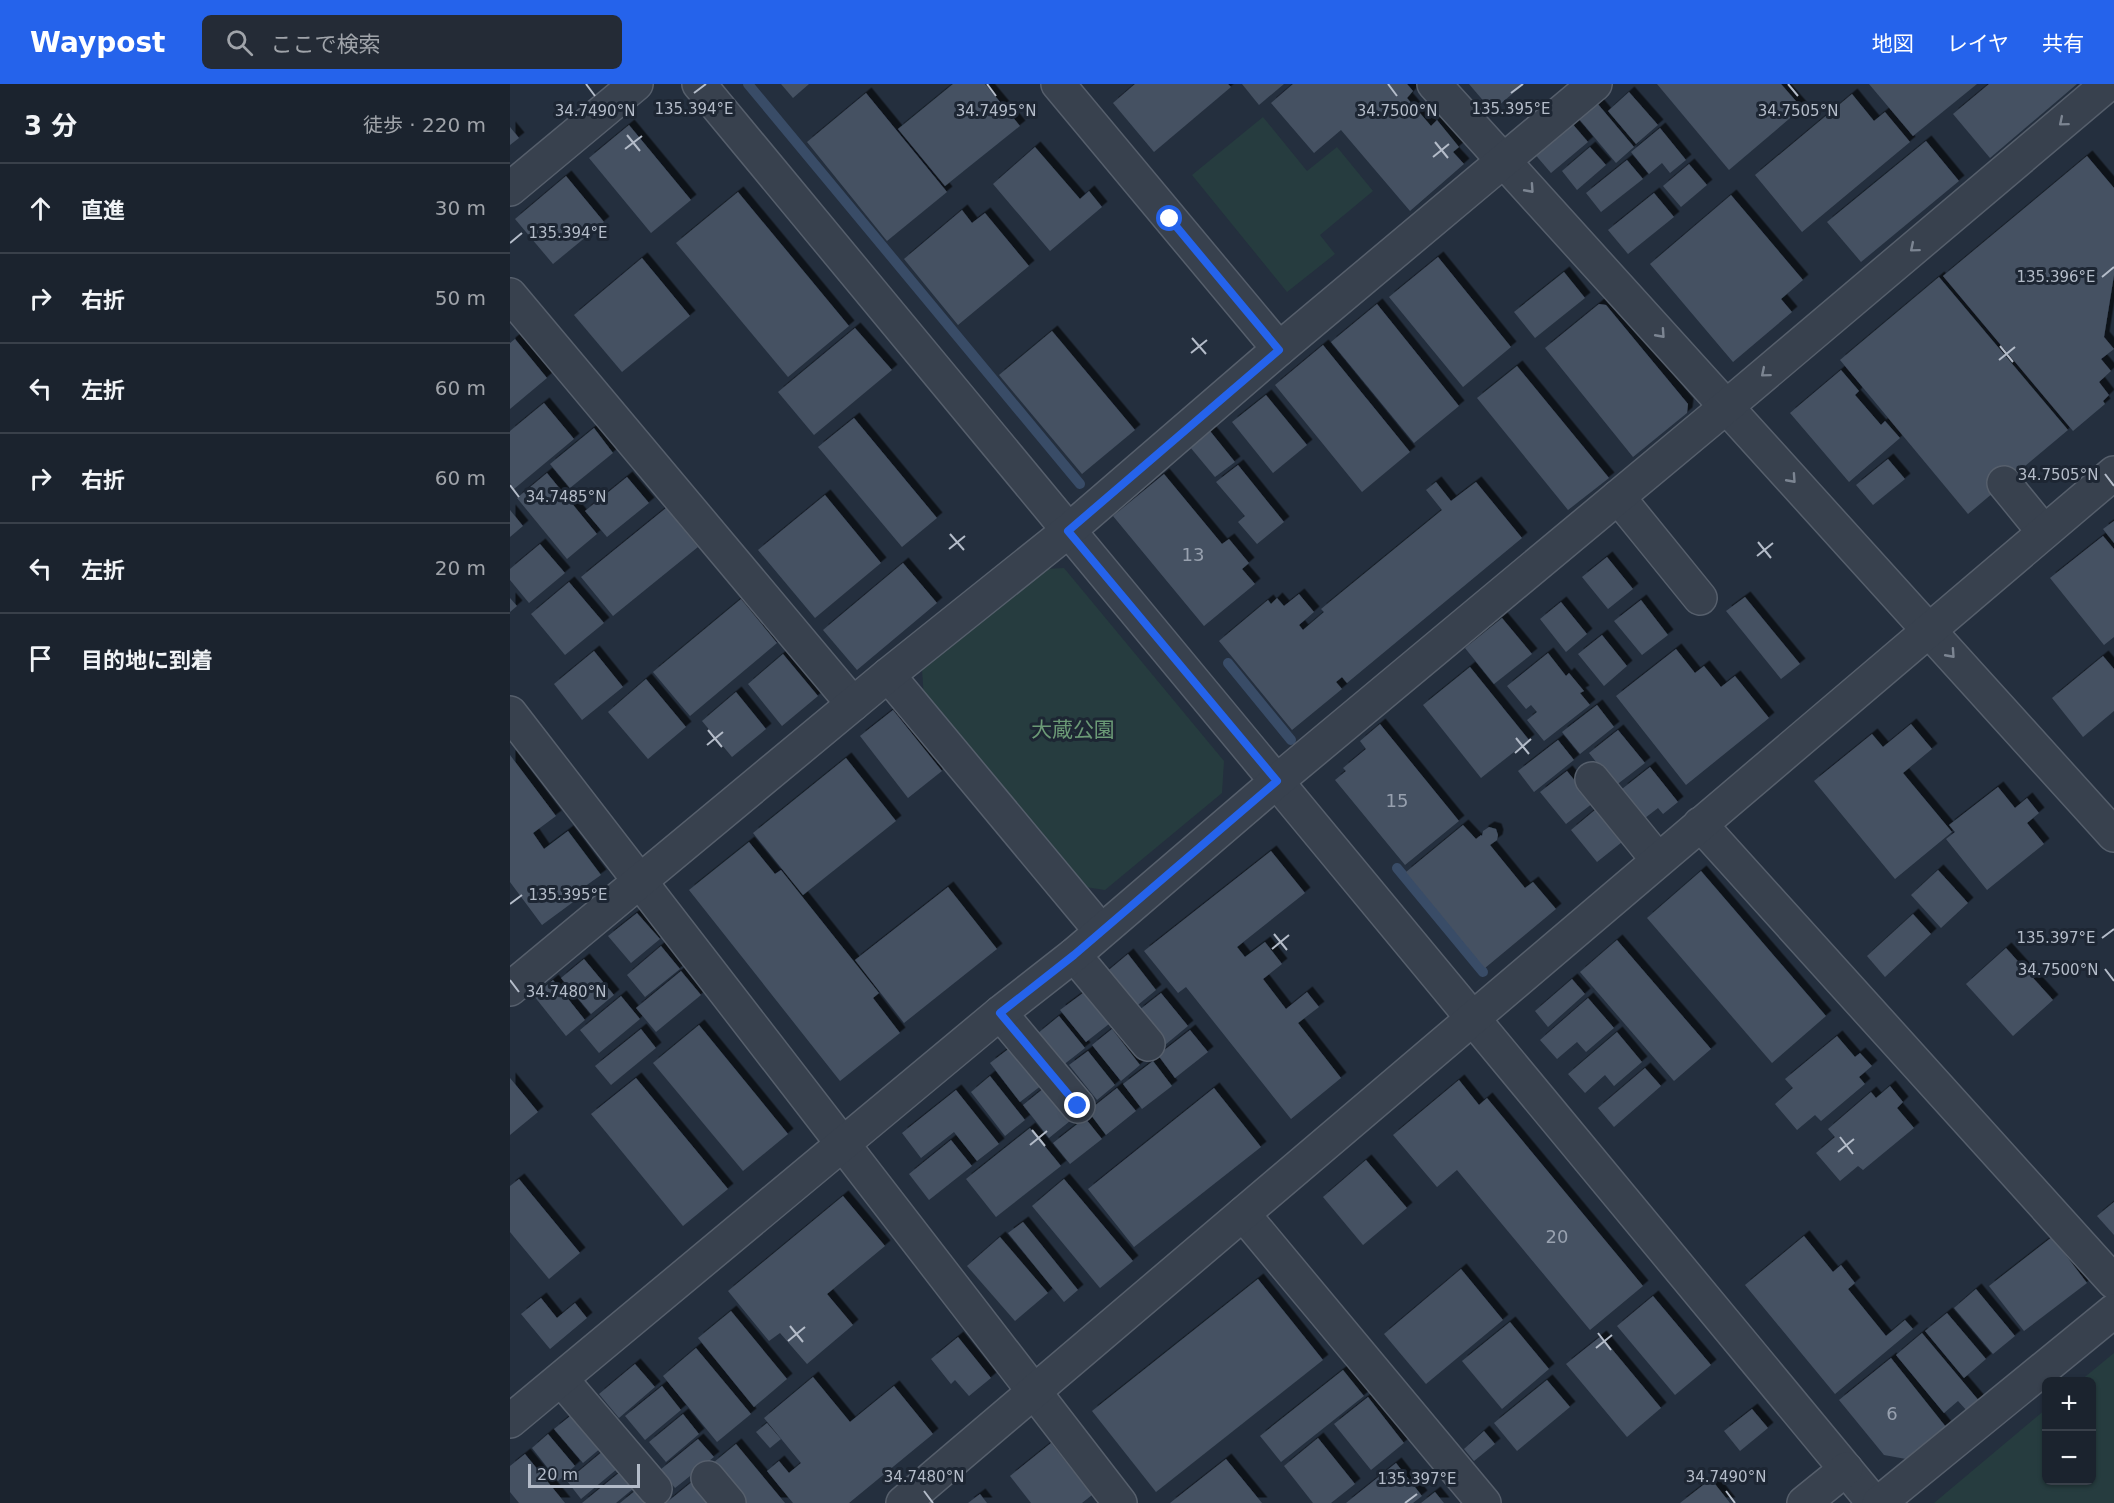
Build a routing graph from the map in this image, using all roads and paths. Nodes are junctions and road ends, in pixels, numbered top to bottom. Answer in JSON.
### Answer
{"nodes":[{"id":1,"x":636,"y":84,"type":"edge"},
{"id":2,"x":699,"y":84,"type":"edge"},
{"id":3,"x":1058,"y":84,"type":"edge"},
{"id":4,"x":1434,"y":84,"type":"edge"},
{"id":5,"x":1595,"y":84,"type":"edge"},
{"id":6,"x":2108,"y":84,"type":"edge"},
{"id":7,"x":1504,"y":160,"type":"junction"},
{"id":8,"x":510,"y":189,"type":"edge"},
{"id":9,"x":510,"y":295,"type":"edge"},
{"id":10,"x":1279,"y":350,"type":"junction"},
{"id":11,"x":1726,"y":407,"type":"junction"},
{"id":12,"x":2114,"y":472,"type":"edge"},
{"id":13,"x":2004,"y":483,"type":"dead end"},
{"id":14,"x":1618,"y":496,"type":"junction"},
{"id":15,"x":1068,"y":531,"type":"junction"},
{"id":16,"x":2044,"y":532,"type":"junction"},
{"id":17,"x":1700,"y":598,"type":"dead end"},
{"id":18,"x":1929,"y":629,"type":"junction"},
{"id":19,"x":888,"y":675,"type":"junction"},
{"id":20,"x":853,"y":704,"type":"junction"},
{"id":21,"x":510,"y":713,"type":"edge"},
{"id":22,"x":1592,"y":779,"type":"dead end"},
{"id":23,"x":1277,"y":781,"type":"junction"},
{"id":24,"x":1700,"y":824,"type":"junction"},
{"id":25,"x":2114,"y":835,"type":"edge"},
{"id":26,"x":1658,"y":860,"type":"junction"},
{"id":27,"x":640,"y":880,"type":"junction"},
{"id":28,"x":1101,"y":931,"type":"junction"},
{"id":29,"x":1074,"y":955,"type":"junction"},
{"id":30,"x":510,"y":989,"type":"edge"},
{"id":31,"x":1000,"y":1013,"type":"junction"},
{"id":32,"x":1473,"y":1019,"type":"junction"},
{"id":33,"x":1148,"y":1044,"type":"dead end"},
{"id":34,"x":1078,"y":1106,"type":"dead end"},
{"id":35,"x":843,"y":1145,"type":"junction"},
{"id":36,"x":1243,"y":1214,"type":"junction"},
{"id":37,"x":2114,"y":1282,"type":"edge"},
{"id":38,"x":2114,"y":1311,"type":"edge"},
{"id":39,"x":561,"y":1379,"type":"junction"},
{"id":40,"x":1034,"y":1391,"type":"junction"},
{"id":41,"x":510,"y":1421,"type":"edge"},
{"id":42,"x":1846,"y":1469,"type":"junction"},
{"id":43,"x":708,"y":1478,"type":"dead end"},
{"id":44,"x":656,"y":1489,"type":"dead end"},
{"id":45,"x":729,"y":1503,"type":"edge"},
{"id":46,"x":903,"y":1503,"type":"edge"},
{"id":47,"x":1120,"y":1503,"type":"edge"},
{"id":48,"x":1484,"y":1503,"type":"edge"},
{"id":49,"x":1804,"y":1503,"type":"edge"},
{"id":50,"x":1877,"y":1503,"type":"edge"}],
"edges":[{"from":1,"to":8,"type":"street"},
{"from":2,"to":15,"type":"street"},
{"from":3,"to":10,"type":"street"},
{"from":4,"to":7,"type":"street"},
{"from":5,"to":7,"type":"street"},
{"from":6,"to":11,"type":"street","one_way":true},
{"from":7,"to":10,"type":"street"},
{"from":7,"to":11,"type":"street","one_way":true},
{"from":9,"to":20,"type":"street"},
{"from":10,"to":15,"type":"street"},
{"from":11,"to":14,"type":"street"},
{"from":11,"to":18,"type":"street","one_way":true},
{"from":12,"to":16,"type":"street"},
{"from":13,"to":16,"type":"street"},
{"from":14,"to":17,"type":"street"},
{"from":14,"to":23,"type":"street"},
{"from":15,"to":19,"type":"street"},
{"from":15,"to":23,"type":"street"},
{"from":16,"to":18,"type":"street"},
{"from":18,"to":24,"type":"street"},
{"from":18,"to":25,"type":"street","one_way":true},
{"from":19,"to":20,"type":"street"},
{"from":19,"to":28,"type":"street"},
{"from":20,"to":27,"type":"street"},
{"from":21,"to":27,"type":"street"},
{"from":22,"to":26,"type":"street"},
{"from":23,"to":28,"type":"street"},
{"from":23,"to":32,"type":"street"},
{"from":24,"to":26,"type":"street"},
{"from":24,"to":37,"type":"street"},
{"from":26,"to":32,"type":"street"},
{"from":27,"to":30,"type":"street"},
{"from":27,"to":35,"type":"street"},
{"from":28,"to":29,"type":"street"},
{"from":29,"to":31,"type":"street"},
{"from":29,"to":33,"type":"street"},
{"from":31,"to":34,"type":"street"},
{"from":31,"to":35,"type":"street"},
{"from":32,"to":36,"type":"street"},
{"from":32,"to":42,"type":"street"},
{"from":35,"to":39,"type":"street"},
{"from":35,"to":40,"type":"street"},
{"from":36,"to":40,"type":"street"},
{"from":36,"to":48,"type":"street"},
{"from":38,"to":50,"type":"street"},
{"from":39,"to":41,"type":"street"},
{"from":39,"to":44,"type":"street"},
{"from":40,"to":46,"type":"street"},
{"from":40,"to":47,"type":"street"},
{"from":42,"to":49,"type":"street"},
{"from":42,"to":50,"type":"street"},
{"from":43,"to":45,"type":"street"}]}
